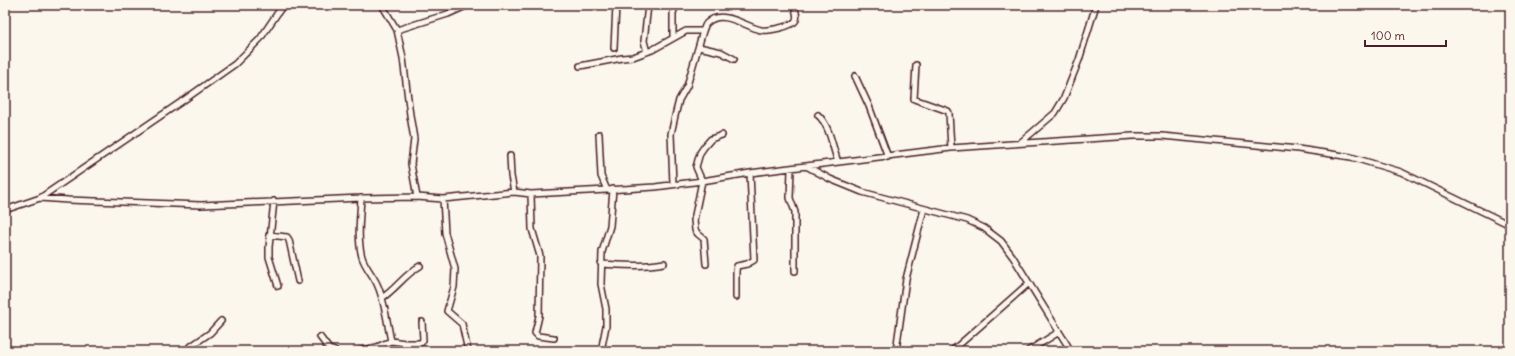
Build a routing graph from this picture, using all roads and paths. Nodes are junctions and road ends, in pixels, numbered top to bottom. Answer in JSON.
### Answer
{"nodes":[{"id":1,"x":283,"y":5,"type":"edge"},
{"id":2,"x":382,"y":5,"type":"edge"},
{"id":3,"x":468,"y":5,"type":"edge"},
{"id":4,"x":616,"y":5,"type":"edge"},
{"id":5,"x":648,"y":5,"type":"edge"},
{"id":6,"x":676,"y":5,"type":"edge"},
{"id":7,"x":794,"y":5,"type":"edge"},
{"id":8,"x":1096,"y":5,"type":"edge"},
{"id":9,"x":397,"y":30,"type":"junction"},
{"id":10,"x":703,"y":31,"type":"junction"},
{"id":11,"x":673,"y":38,"type":"junction"},
{"id":12,"x":699,"y":47,"type":"junction"},
{"id":13,"x":614,"y":48,"type":"dead end"},
{"id":14,"x":647,"y":52,"type":"junction"},
{"id":15,"x":734,"y":59,"type":"dead end"},
{"id":16,"x":916,"y":65,"type":"dead end"},
{"id":17,"x":580,"y":66,"type":"dead end"},
{"id":18,"x":855,"y":76,"type":"dead end"},
{"id":19,"x":818,"y":115,"type":"dead end"},
{"id":20,"x":599,"y":134,"type":"dead end"},
{"id":21,"x":722,"y":135,"type":"dead end"},
{"id":22,"x":1020,"y":142,"type":"junction"},
{"id":23,"x":951,"y":148,"type":"junction"},
{"id":24,"x":510,"y":156,"type":"dead end"},
{"id":25,"x":888,"y":156,"type":"junction"},
{"id":26,"x":838,"y":162,"type":"junction"},
{"id":27,"x":808,"y":167,"type":"junction"},
{"id":28,"x":791,"y":169,"type":"junction"},
{"id":29,"x":750,"y":173,"type":"junction"},
{"id":30,"x":702,"y":181,"type":"junction"},
{"id":31,"x":673,"y":184,"type":"junction"},
{"id":32,"x":610,"y":189,"type":"junction"},
{"id":33,"x":514,"y":192,"type":"junction"},
{"id":34,"x":531,"y":194,"type":"junction"},
{"id":35,"x":417,"y":197,"type":"junction"},
{"id":36,"x":40,"y":198,"type":"junction"},
{"id":37,"x":360,"y":198,"type":"junction"},
{"id":38,"x":442,"y":199,"type":"junction"},
{"id":39,"x":274,"y":201,"type":"junction"},
{"id":40,"x":924,"y":209,"type":"junction"},
{"id":41,"x":5,"y":210,"type":"edge"},
{"id":42,"x":1510,"y":225,"type":"edge"},
{"id":43,"x":270,"y":235,"type":"junction"},
{"id":44,"x":664,"y":263,"type":"dead end"},
{"id":45,"x":601,"y":264,"type":"junction"},
{"id":46,"x":706,"y":264,"type":"dead end"},
{"id":47,"x":420,"y":266,"type":"dead end"},
{"id":48,"x":795,"y":271,"type":"dead end"},
{"id":49,"x":298,"y":281,"type":"dead end"},
{"id":50,"x":1029,"y":283,"type":"junction"},
{"id":51,"x":278,"y":286,"type":"dead end"},
{"id":52,"x":736,"y":297,"type":"dead end"},
{"id":53,"x":382,"y":298,"type":"junction"},
{"id":54,"x":221,"y":322,"type":"dead end"},
{"id":55,"x":422,"y":322,"type":"dead end"},
{"id":56,"x":1059,"y":332,"type":"junction"},
{"id":57,"x":320,"y":337,"type":"dead end"},
{"id":58,"x":554,"y":338,"type":"dead end"},
{"id":59,"x":392,"y":341,"type":"junction"},
{"id":60,"x":376,"y":349,"type":"edge"},
{"id":61,"x":184,"y":351,"type":"edge"},
{"id":62,"x":335,"y":351,"type":"edge"},
{"id":63,"x":359,"y":351,"type":"edge"},
{"id":64,"x":468,"y":351,"type":"edge"},
{"id":65,"x":601,"y":351,"type":"edge"},
{"id":66,"x":896,"y":351,"type":"edge"},
{"id":67,"x":952,"y":351,"type":"edge"},
{"id":68,"x":1028,"y":351,"type":"edge"},
{"id":69,"x":1071,"y":351,"type":"edge"}],
"edges":[{"from":1,"to":36,"type":"street"},
{"from":2,"to":9,"type":"street"},
{"from":3,"to":9,"type":"street"},
{"from":4,"to":13,"type":"street"},
{"from":5,"to":14,"type":"street"},
{"from":6,"to":11,"type":"street"},
{"from":7,"to":10,"type":"street"},
{"from":8,"to":22,"type":"street"},
{"from":9,"to":35,"type":"street"},
{"from":10,"to":11,"type":"street"},
{"from":10,"to":12,"type":"street"},
{"from":11,"to":14,"type":"street"},
{"from":12,"to":15,"type":"street"},
{"from":12,"to":31,"type":"street"},
{"from":14,"to":17,"type":"street"},
{"from":16,"to":23,"type":"street"},
{"from":18,"to":25,"type":"street"},
{"from":19,"to":26,"type":"street"},
{"from":20,"to":32,"type":"street"},
{"from":21,"to":30,"type":"street"},
{"from":22,"to":23,"type":"street"},
{"from":22,"to":42,"type":"street"},
{"from":23,"to":25,"type":"street"},
{"from":24,"to":33,"type":"street"},
{"from":25,"to":26,"type":"street"},
{"from":26,"to":27,"type":"street"},
{"from":27,"to":28,"type":"street"},
{"from":27,"to":40,"type":"street"},
{"from":28,"to":29,"type":"street"},
{"from":28,"to":48,"type":"street"},
{"from":29,"to":30,"type":"street"},
{"from":29,"to":52,"type":"street"},
{"from":30,"to":31,"type":"street"},
{"from":30,"to":46,"type":"street"},
{"from":31,"to":32,"type":"street"},
{"from":32,"to":34,"type":"street"},
{"from":32,"to":45,"type":"street"},
{"from":33,"to":34,"type":"street"},
{"from":33,"to":38,"type":"street"},
{"from":34,"to":58,"type":"street"},
{"from":35,"to":37,"type":"street"},
{"from":35,"to":38,"type":"street"},
{"from":36,"to":39,"type":"street"},
{"from":36,"to":41,"type":"street"},
{"from":37,"to":39,"type":"street"},
{"from":37,"to":53,"type":"street"},
{"from":38,"to":64,"type":"street"},
{"from":39,"to":43,"type":"street"},
{"from":40,"to":50,"type":"street"},
{"from":40,"to":66,"type":"street"},
{"from":43,"to":49,"type":"street"},
{"from":43,"to":51,"type":"street"},
{"from":44,"to":45,"type":"street"},
{"from":45,"to":65,"type":"street"},
{"from":47,"to":53,"type":"street"},
{"from":50,"to":56,"type":"street"},
{"from":50,"to":67,"type":"street"},
{"from":53,"to":59,"type":"street"},
{"from":54,"to":61,"type":"street"},
{"from":55,"to":59,"type":"street"},
{"from":56,"to":68,"type":"street"},
{"from":56,"to":69,"type":"street"},
{"from":57,"to":62,"type":"street"},
{"from":59,"to":60,"type":"street"},
{"from":60,"to":63,"type":"street"}]}
